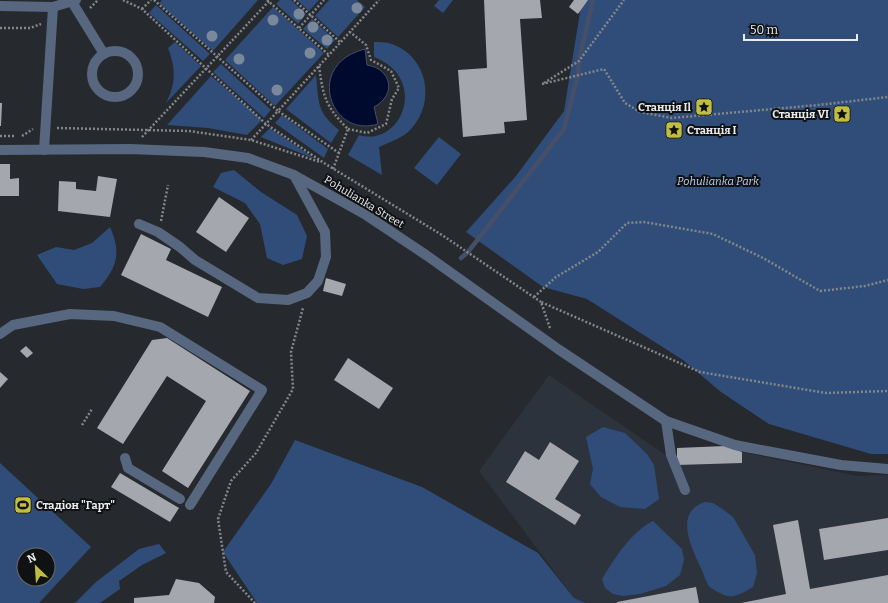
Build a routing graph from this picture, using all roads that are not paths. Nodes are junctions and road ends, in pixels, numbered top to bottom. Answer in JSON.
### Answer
{"nodes":[{"id":1,"x":74,"y":1,"type":"edge"},
{"id":2,"x":0,"y":6,"type":"edge"},
{"id":3,"x":53,"y":7,"type":"junction"},
{"id":4,"x":104,"y":54,"type":"junction"},
{"id":5,"x":0,"y":150,"type":"edge"},
{"id":6,"x":44,"y":150,"type":"junction"},
{"id":7,"x":294,"y":175,"type":"junction"},
{"id":8,"x":139,"y":224,"type":"dead end"},
{"id":9,"x":2,"y":333,"type":"edge"},
{"id":10,"x":666,"y":421,"type":"junction"},
{"id":11,"x":125,"y":458,"type":"dead end"},
{"id":12,"x":888,"y":469,"type":"edge"},
{"id":13,"x":684,"y":490,"type":"dead end"},
{"id":14,"x":180,"y":499,"type":"dead end"},
{"id":15,"x":190,"y":505,"type":"dead end"}],
"edges":[{"from":1,"to":3,"type":"street"},
{"from":1,"to":4,"type":"street"},
{"from":2,"to":3,"type":"street"},
{"from":3,"to":6,"type":"street"},
{"from":4,"to":4,"type":"street"},
{"from":5,"to":6,"type":"street","name":"Pohulianka Street"},
{"from":6,"to":7,"type":"street","name":"Pohulianka Street"},
{"from":7,"to":8,"type":"street"},
{"from":7,"to":10,"type":"street","name":"Pohulianka Street"},
{"from":9,"to":15,"type":"street"},
{"from":10,"to":12,"type":"street","name":"Pohulianka Street"},
{"from":10,"to":13,"type":"street"},
{"from":11,"to":14,"type":"street"}]}
